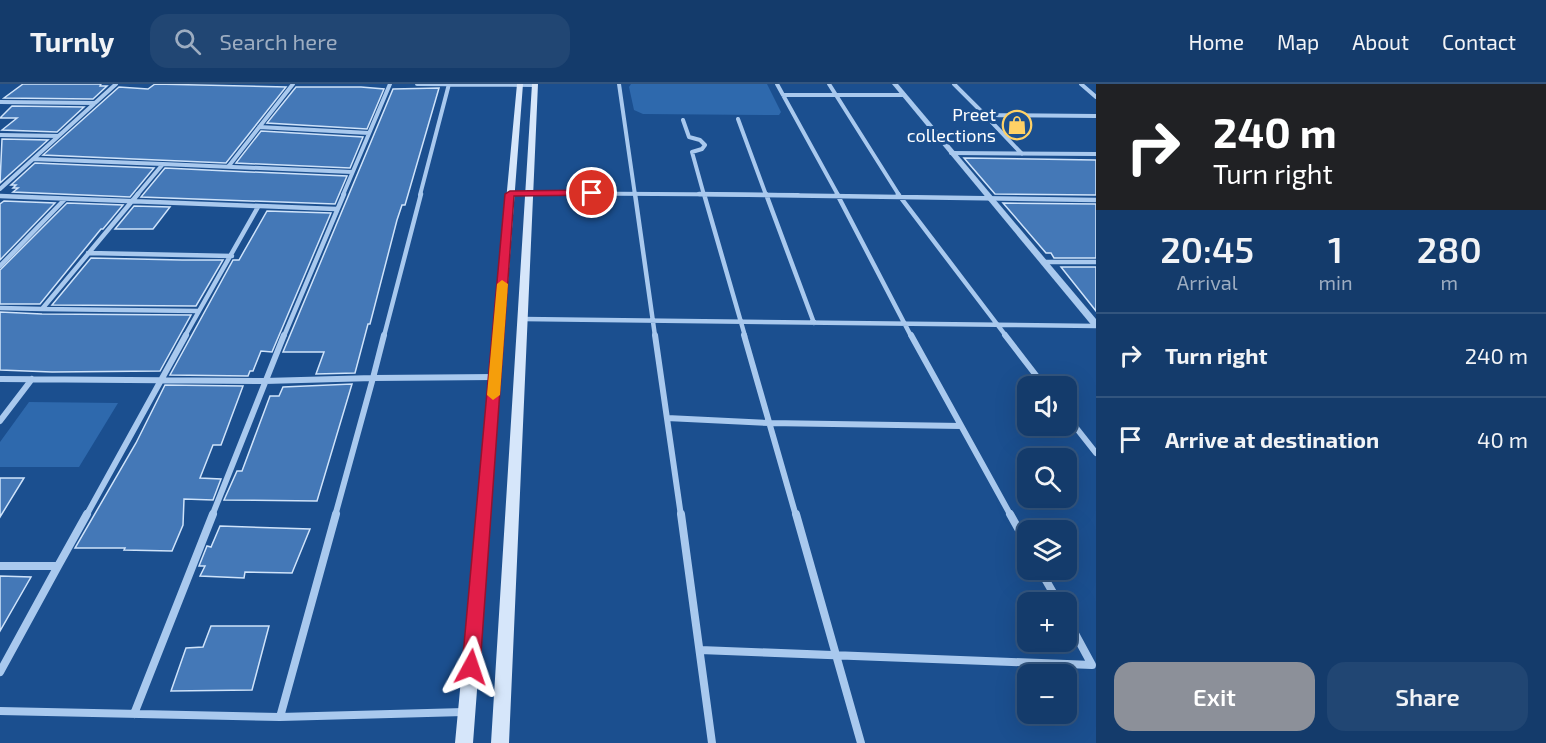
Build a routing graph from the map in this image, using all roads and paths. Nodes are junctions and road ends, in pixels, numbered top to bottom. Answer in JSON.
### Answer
{"nodes":[{"id":1,"x":116,"y":84,"type":"edge"},
{"id":2,"x":293,"y":84,"type":"edge"},
{"id":3,"x":390,"y":84,"type":"edge"},
{"id":4,"x":417,"y":84,"type":"edge"},
{"id":5,"x":449,"y":84,"type":"edge"},
{"id":6,"x":520,"y":84,"type":"edge"},
{"id":7,"x":535,"y":84,"type":"edge"},
{"id":8,"x":619,"y":84,"type":"edge"},
{"id":9,"x":777,"y":84,"type":"edge"},
{"id":10,"x":829,"y":84,"type":"edge"},
{"id":11,"x":895,"y":84,"type":"edge"},
{"id":12,"x":954,"y":84,"type":"edge"},
{"id":13,"x":1081,"y":84,"type":"edge"},
{"id":14,"x":783,"y":95,"type":"junction"},
{"id":15,"x":836,"y":95,"type":"junction"},
{"id":16,"x":904,"y":95,"type":"junction"},
{"id":17,"x":1096,"y":97,"type":"edge"},
{"id":18,"x":0,"y":102,"type":"edge"},
{"id":19,"x":95,"y":103,"type":"junction"},
{"id":20,"x":985,"y":115,"type":"junction"},
{"id":21,"x":1096,"y":116,"type":"edge"},
{"id":22,"x":738,"y":119,"type":"dead end"},
{"id":23,"x":683,"y":120,"type":"dead end"},
{"id":24,"x":259,"y":127,"type":"junction"},
{"id":25,"x":369,"y":133,"type":"junction"},
{"id":26,"x":0,"y":135,"type":"edge"},
{"id":27,"x":58,"y":136,"type":"junction"},
{"id":28,"x":951,"y":153,"type":"junction"},
{"id":29,"x":1022,"y":154,"type":"junction"},
{"id":30,"x":1096,"y":154,"type":"edge"},
{"id":31,"x":33,"y":159,"type":"junction"},
{"id":32,"x":163,"y":164,"type":"junction"},
{"id":33,"x":228,"y":167,"type":"junction"},
{"id":34,"x":352,"y":172,"type":"junction"},
{"id":35,"x":0,"y":189,"type":"edge"},
{"id":36,"x":634,"y":193,"type":"junction"},
{"id":37,"x":510,"y":194,"type":"junction"},
{"id":38,"x":529,"y":194,"type":"junction"},
{"id":39,"x":703,"y":194,"type":"junction"},
{"id":40,"x":0,"y":196,"type":"edge"},
{"id":41,"x":766,"y":196,"type":"junction"},
{"id":42,"x":839,"y":197,"type":"junction"},
{"id":43,"x":901,"y":198,"type":"junction"},
{"id":44,"x":988,"y":198,"type":"junction"},
{"id":45,"x":65,"y":199,"type":"junction"},
{"id":46,"x":1096,"y":200,"type":"edge"},
{"id":47,"x":133,"y":201,"type":"junction"},
{"id":48,"x":258,"y":207,"type":"junction"},
{"id":49,"x":336,"y":209,"type":"junction"},
{"id":50,"x":88,"y":253,"type":"junction"},
{"id":51,"x":232,"y":256,"type":"junction"},
{"id":52,"x":1044,"y":262,"type":"junction"},
{"id":53,"x":1096,"y":262,"type":"edge"},
{"id":54,"x":0,"y":266,"type":"edge"},
{"id":55,"x":0,"y":308,"type":"edge"},
{"id":56,"x":42,"y":309,"type":"junction"},
{"id":57,"x":199,"y":311,"type":"junction"},
{"id":58,"x":523,"y":319,"type":"junction"},
{"id":59,"x":653,"y":321,"type":"junction"},
{"id":60,"x":740,"y":321,"type":"junction"},
{"id":61,"x":814,"y":323,"type":"junction"},
{"id":62,"x":905,"y":325,"type":"junction"},
{"id":63,"x":1096,"y":325,"type":"edge"},
{"id":64,"x":999,"y":326,"type":"junction"},
{"id":65,"x":1037,"y":376,"type":"edge"},
{"id":66,"x":495,"y":377,"type":"junction"},
{"id":67,"x":0,"y":378,"type":"edge"},
{"id":68,"x":373,"y":378,"type":"junction"},
{"id":69,"x":32,"y":379,"type":"junction"},
{"id":70,"x":159,"y":381,"type":"junction"},
{"id":71,"x":265,"y":381,"type":"junction"},
{"id":72,"x":667,"y":418,"type":"junction"},
{"id":73,"x":0,"y":421,"type":"edge"},
{"id":74,"x":769,"y":423,"type":"junction"},
{"id":75,"x":962,"y":426,"type":"junction"},
{"id":76,"x":1077,"y":429,"type":"edge"},
{"id":77,"x":1096,"y":453,"type":"edge"},
{"id":78,"x":1017,"y":526,"type":"edge"},
{"id":79,"x":0,"y":566,"type":"edge"},
{"id":80,"x":58,"y":566,"type":"junction"},
{"id":81,"x":1077,"y":635,"type":"edge"},
{"id":82,"x":700,"y":650,"type":"junction"},
{"id":83,"x":837,"y":656,"type":"junction"},
{"id":84,"x":1094,"y":664,"type":"edge"},
{"id":85,"x":0,"y":672,"type":"edge"},
{"id":86,"x":0,"y":711,"type":"edge"},
{"id":87,"x":467,"y":712,"type":"junction"},
{"id":88,"x":134,"y":714,"type":"junction"},
{"id":89,"x":280,"y":717,"type":"junction"},
{"id":90,"x":464,"y":743,"type":"edge"},
{"id":91,"x":500,"y":743,"type":"edge"},
{"id":92,"x":712,"y":743,"type":"edge"},
{"id":93,"x":861,"y":743,"type":"edge"}],
"edges":[{"from":1,"to":19,"type":"street"},
{"from":2,"to":24,"type":"street"},
{"from":3,"to":25,"type":"street"},
{"from":4,"to":5,"type":"street"},
{"from":5,"to":6,"type":"street"},
{"from":5,"to":68,"type":"street"},
{"from":6,"to":7,"type":"street"},
{"from":6,"to":37,"type":"main road"},
{"from":7,"to":38,"type":"main road"},
{"from":8,"to":36,"type":"street"},
{"from":9,"to":14,"type":"street"},
{"from":10,"to":15,"type":"street"},
{"from":11,"to":16,"type":"street"},
{"from":12,"to":20,"type":"street"},
{"from":13,"to":17,"type":"street"},
{"from":14,"to":15,"type":"street"},
{"from":14,"to":42,"type":"street"},
{"from":15,"to":16,"type":"street"},
{"from":15,"to":43,"type":"street"},
{"from":16,"to":28,"type":"street"},
{"from":18,"to":19,"type":"street"},
{"from":19,"to":27,"type":"street"},
{"from":20,"to":21,"type":"street"},
{"from":20,"to":29,"type":"street"},
{"from":22,"to":41,"type":"street"},
{"from":23,"to":39,"type":"street"},
{"from":24,"to":25,"type":"street"},
{"from":24,"to":33,"type":"street"},
{"from":25,"to":34,"type":"street"},
{"from":26,"to":27,"type":"street"},
{"from":27,"to":31,"type":"street"},
{"from":28,"to":29,"type":"street"},
{"from":28,"to":44,"type":"street"},
{"from":29,"to":30,"type":"street"},
{"from":31,"to":32,"type":"street"},
{"from":31,"to":35,"type":"street"},
{"from":32,"to":33,"type":"street"},
{"from":32,"to":47,"type":"street"},
{"from":33,"to":34,"type":"street"},
{"from":34,"to":49,"type":"street"},
{"from":36,"to":38,"type":"street"},
{"from":36,"to":39,"type":"street"},
{"from":36,"to":59,"type":"street"},
{"from":37,"to":38,"type":"street"},
{"from":37,"to":66,"type":"main road"},
{"from":38,"to":58,"type":"main road"},
{"from":39,"to":41,"type":"street"},
{"from":39,"to":60,"type":"street"},
{"from":40,"to":45,"type":"street"},
{"from":41,"to":42,"type":"street"},
{"from":41,"to":61,"type":"street"},
{"from":42,"to":43,"type":"street"},
{"from":42,"to":62,"type":"street"},
{"from":43,"to":44,"type":"street"},
{"from":43,"to":64,"type":"street"},
{"from":44,"to":46,"type":"street"},
{"from":44,"to":52,"type":"street"},
{"from":45,"to":47,"type":"street"},
{"from":45,"to":54,"type":"street"},
{"from":47,"to":48,"type":"street"},
{"from":47,"to":50,"type":"street"},
{"from":48,"to":49,"type":"street"},
{"from":48,"to":51,"type":"street"},
{"from":49,"to":71,"type":"street"},
{"from":50,"to":51,"type":"street"},
{"from":50,"to":56,"type":"street"},
{"from":51,"to":57,"type":"street"},
{"from":52,"to":53,"type":"street"},
{"from":52,"to":63,"type":"street"},
{"from":55,"to":56,"type":"street"},
{"from":56,"to":57,"type":"street"},
{"from":57,"to":70,"type":"street"},
{"from":58,"to":59,"type":"street"},
{"from":58,"to":91,"type":"main road"},
{"from":59,"to":60,"type":"street"},
{"from":59,"to":72,"type":"street"},
{"from":60,"to":61,"type":"street"},
{"from":60,"to":74,"type":"street"},
{"from":61,"to":62,"type":"street"},
{"from":62,"to":64,"type":"street"},
{"from":62,"to":75,"type":"street"},
{"from":63,"to":64,"type":"street"},
{"from":64,"to":65,"type":"street"},
{"from":66,"to":68,"type":"street"},
{"from":66,"to":87,"type":"main road"},
{"from":67,"to":69,"type":"street"},
{"from":68,"to":71,"type":"street"},
{"from":68,"to":89,"type":"street"},
{"from":69,"to":70,"type":"street"},
{"from":69,"to":73,"type":"street"},
{"from":70,"to":71,"type":"street"},
{"from":70,"to":80,"type":"street"},
{"from":71,"to":88,"type":"street"},
{"from":72,"to":74,"type":"street"},
{"from":72,"to":82,"type":"street"},
{"from":74,"to":75,"type":"street"},
{"from":74,"to":83,"type":"street"},
{"from":75,"to":78,"type":"street"},
{"from":76,"to":77,"type":"street"},
{"from":79,"to":80,"type":"street"},
{"from":80,"to":85,"type":"street"},
{"from":81,"to":84,"type":"street"},
{"from":82,"to":83,"type":"street"},
{"from":82,"to":92,"type":"street"},
{"from":83,"to":84,"type":"street"},
{"from":83,"to":93,"type":"street"},
{"from":86,"to":88,"type":"street"},
{"from":87,"to":89,"type":"street"},
{"from":87,"to":90,"type":"main road"},
{"from":88,"to":89,"type":"street"}]}
